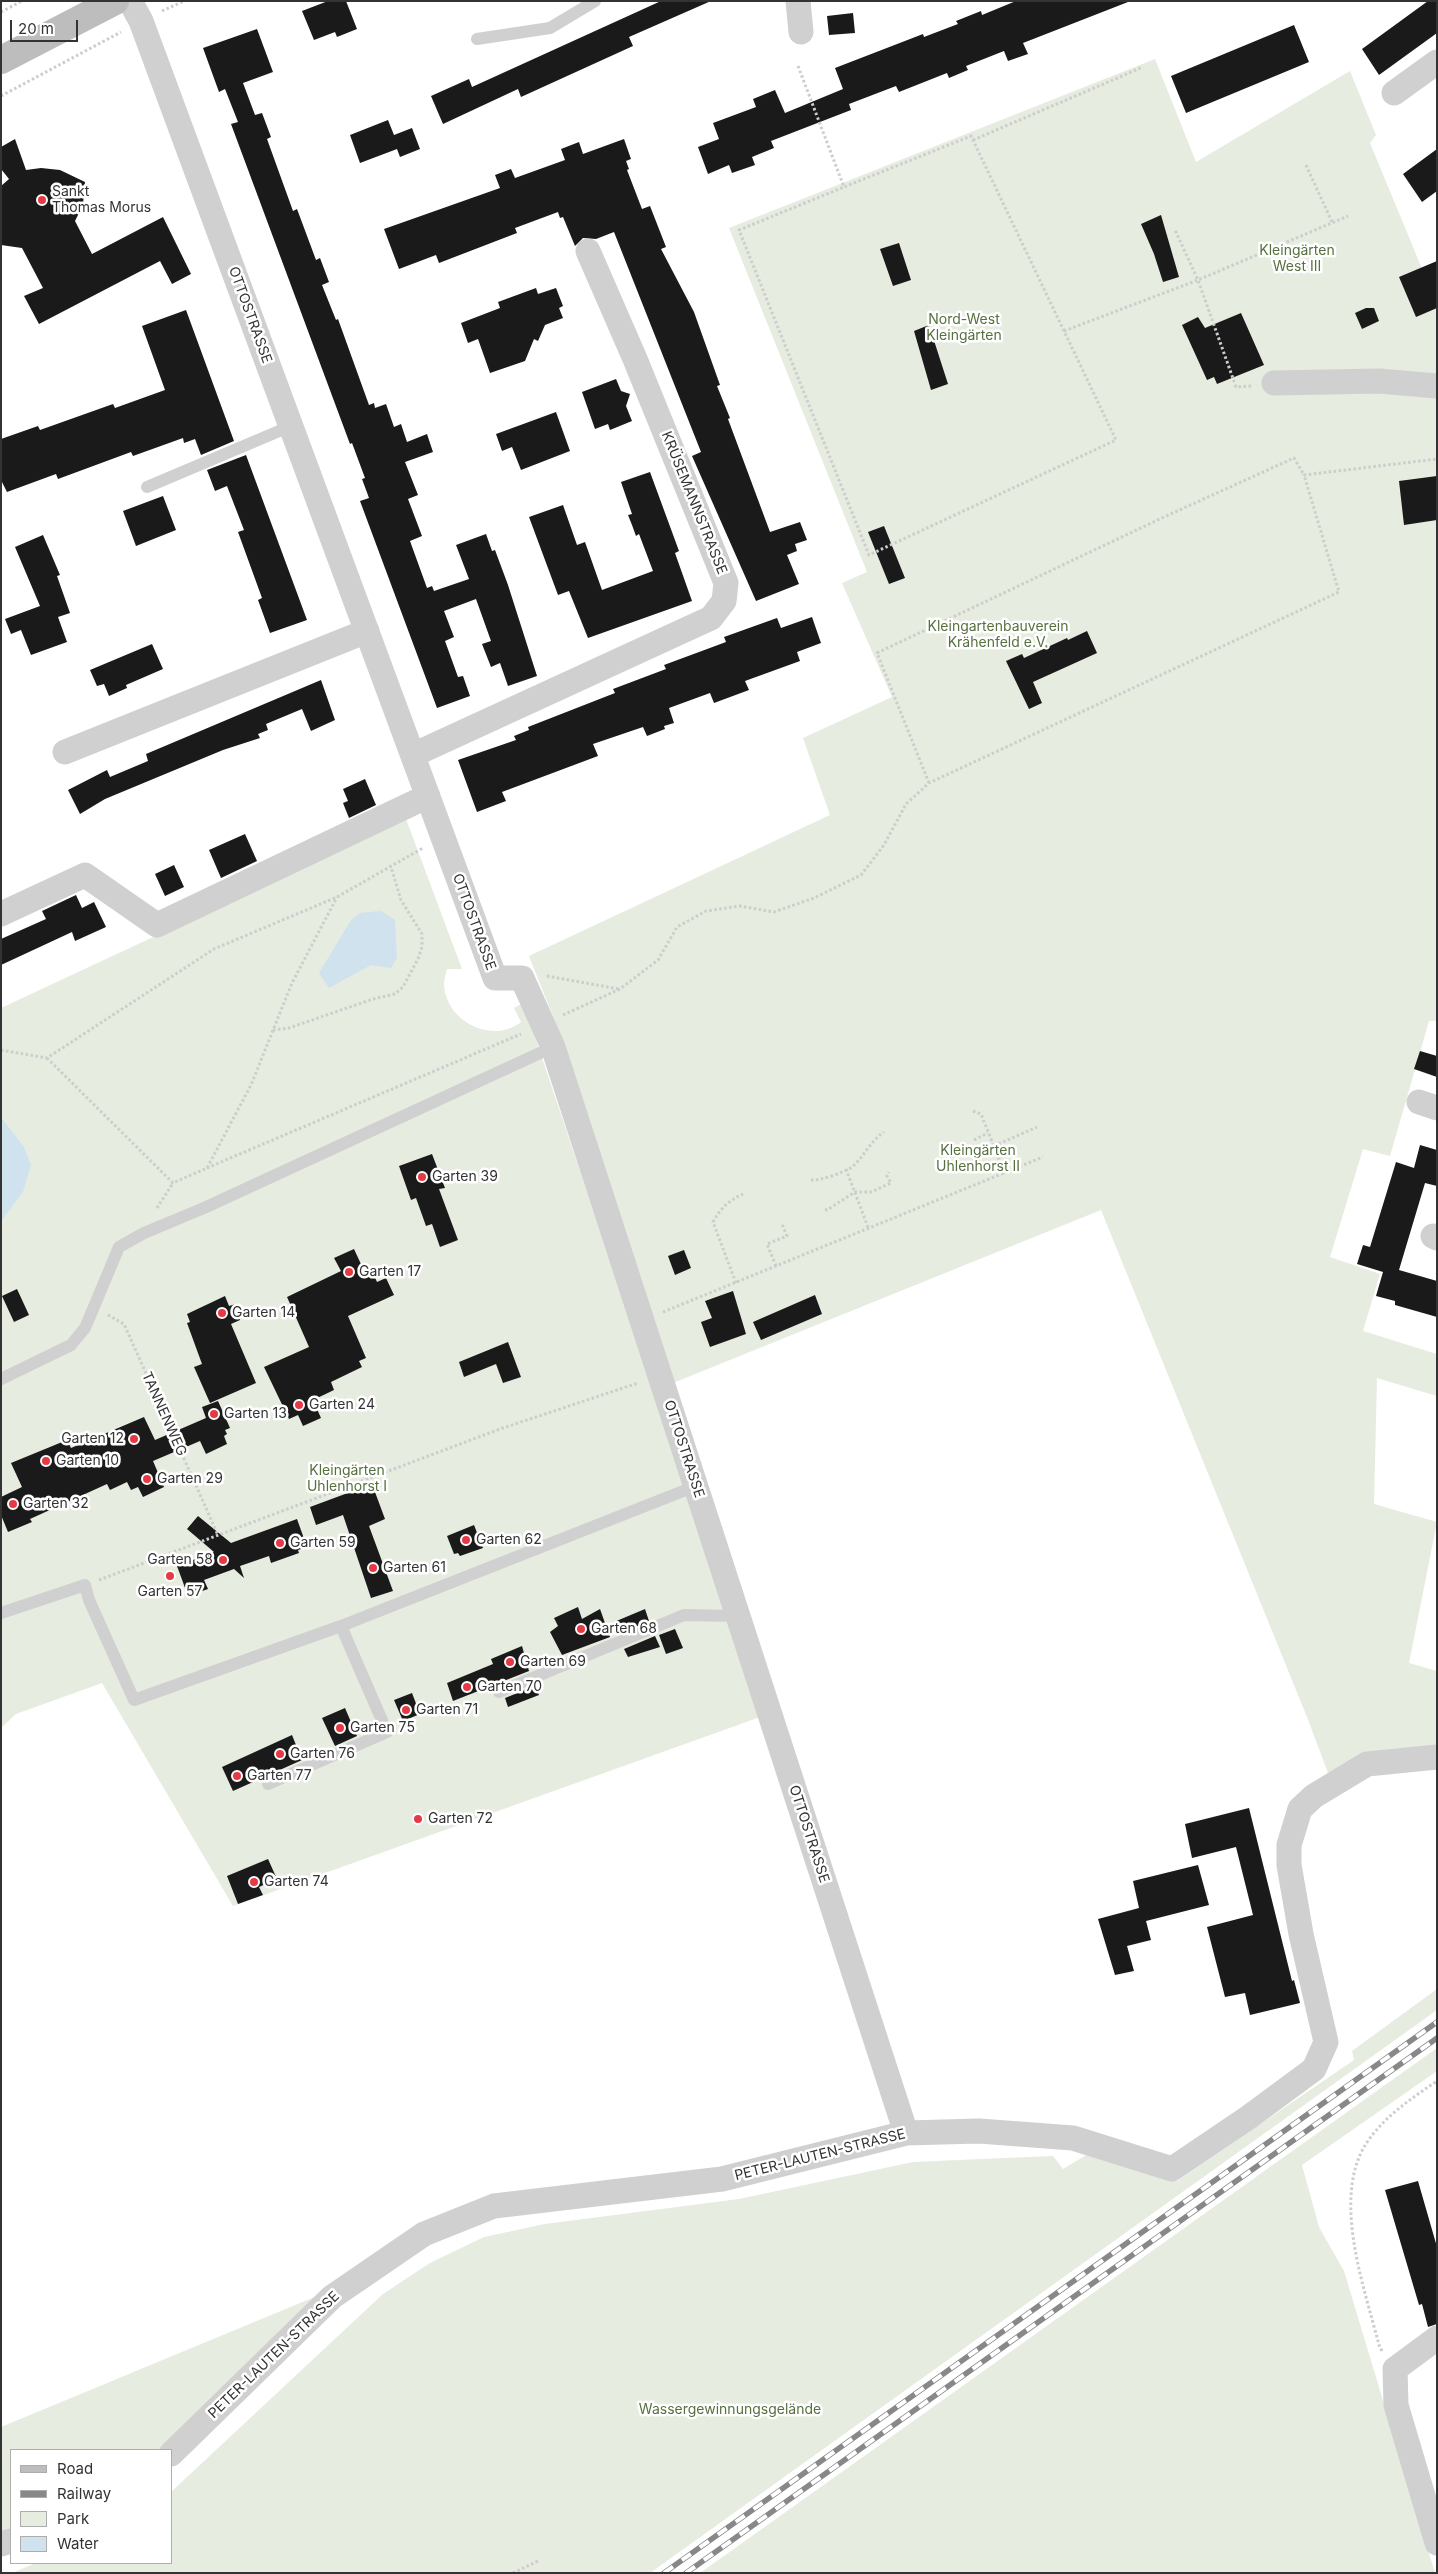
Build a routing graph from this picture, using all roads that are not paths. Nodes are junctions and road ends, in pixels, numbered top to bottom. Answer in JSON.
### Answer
{"nodes":[{"id":1,"x":595,"y":1,"type":"edge"},
{"id":2,"x":798,"y":1,"type":"edge"},
{"id":3,"x":105,"y":4,"type":"edge"},
{"id":4,"x":135,"y":11,"type":"edge"},
{"id":5,"x":800,"y":32,"type":"dead end"},
{"id":6,"x":477,"y":39,"type":"dead end"},
{"id":7,"x":1,"y":60,"type":"edge"},
{"id":8,"x":1437,"y":62,"type":"edge"},
{"id":9,"x":1394,"y":93,"type":"dead end"},
{"id":10,"x":588,"y":251,"type":"dead end"},
{"id":11,"x":1274,"y":383,"type":"road end"},
{"id":12,"x":1437,"y":386,"type":"edge"},
{"id":13,"x":291,"y":426,"type":"junction"},
{"id":14,"x":147,"y":487,"type":"dead end"},
{"id":15,"x":367,"y":631,"type":"junction"},
{"id":16,"x":65,"y":752,"type":"dead end"},
{"id":17,"x":413,"y":755,"type":"junction"},
{"id":18,"x":428,"y":796,"type":"junction"},
{"id":19,"x":1,"y":914,"type":"edge"},
{"id":20,"x":553,"y":1047,"type":"junction"},
{"id":21,"x":1,"y":1379,"type":"edge"},
{"id":22,"x":696,"y":1486,"type":"junction"},
{"id":23,"x":1,"y":1613,"type":"edge"},
{"id":24,"x":738,"y":1616,"type":"junction"},
{"id":25,"x":341,"y":1626,"type":"junction"},
{"id":26,"x":499,"y":1692,"type":"dead end"},
{"id":27,"x":1437,"y":1757,"type":"edge"},
{"id":28,"x":268,"y":1784,"type":"dead end"},
{"id":29,"x":906,"y":2133,"type":"junction"},
{"id":30,"x":1437,"y":2338,"type":"edge"},
{"id":31,"x":172,"y":2453,"type":"edge"},
{"id":32,"x":1437,"y":2543,"type":"edge"}],
"edges":[{"from":1,"to":6,"type":"lane"},
{"from":2,"to":5,"type":"street"},
{"from":3,"to":7,"type":"street"},
{"from":4,"to":13,"type":"street","name":"OTTOSTRASSE"},
{"from":8,"to":9,"type":"street"},
{"from":10,"to":17,"type":"street","name":"KRÜSEMANNSTRASSE"},
{"from":11,"to":12,"type":"street"},
{"from":13,"to":14,"type":"lane"},
{"from":13,"to":15,"type":"street","name":"OTTOSTRASSE"},
{"from":15,"to":16,"type":"street"},
{"from":15,"to":17,"type":"street","name":"OTTOSTRASSE"},
{"from":17,"to":18,"type":"street","name":"OTTOSTRASSE"},
{"from":18,"to":19,"type":"street"},
{"from":18,"to":20,"type":"street","name":"OTTOSTRASSE"},
{"from":20,"to":21,"type":"lane"},
{"from":20,"to":22,"type":"street","name":"OTTOSTRASSE"},
{"from":22,"to":24,"type":"street","name":"OTTOSTRASSE"},
{"from":22,"to":25,"type":"lane"},
{"from":23,"to":25,"type":"lane"},
{"from":24,"to":26,"type":"lane"},
{"from":24,"to":29,"type":"street","name":"OTTOSTRASSE"},
{"from":25,"to":28,"type":"lane"},
{"from":27,"to":29,"type":"street","name":"PETER-LAUTEN-STRASSE"},
{"from":29,"to":31,"type":"street","name":"PETER-LAUTEN-STRASSE"},
{"from":30,"to":32,"type":"street"}]}
